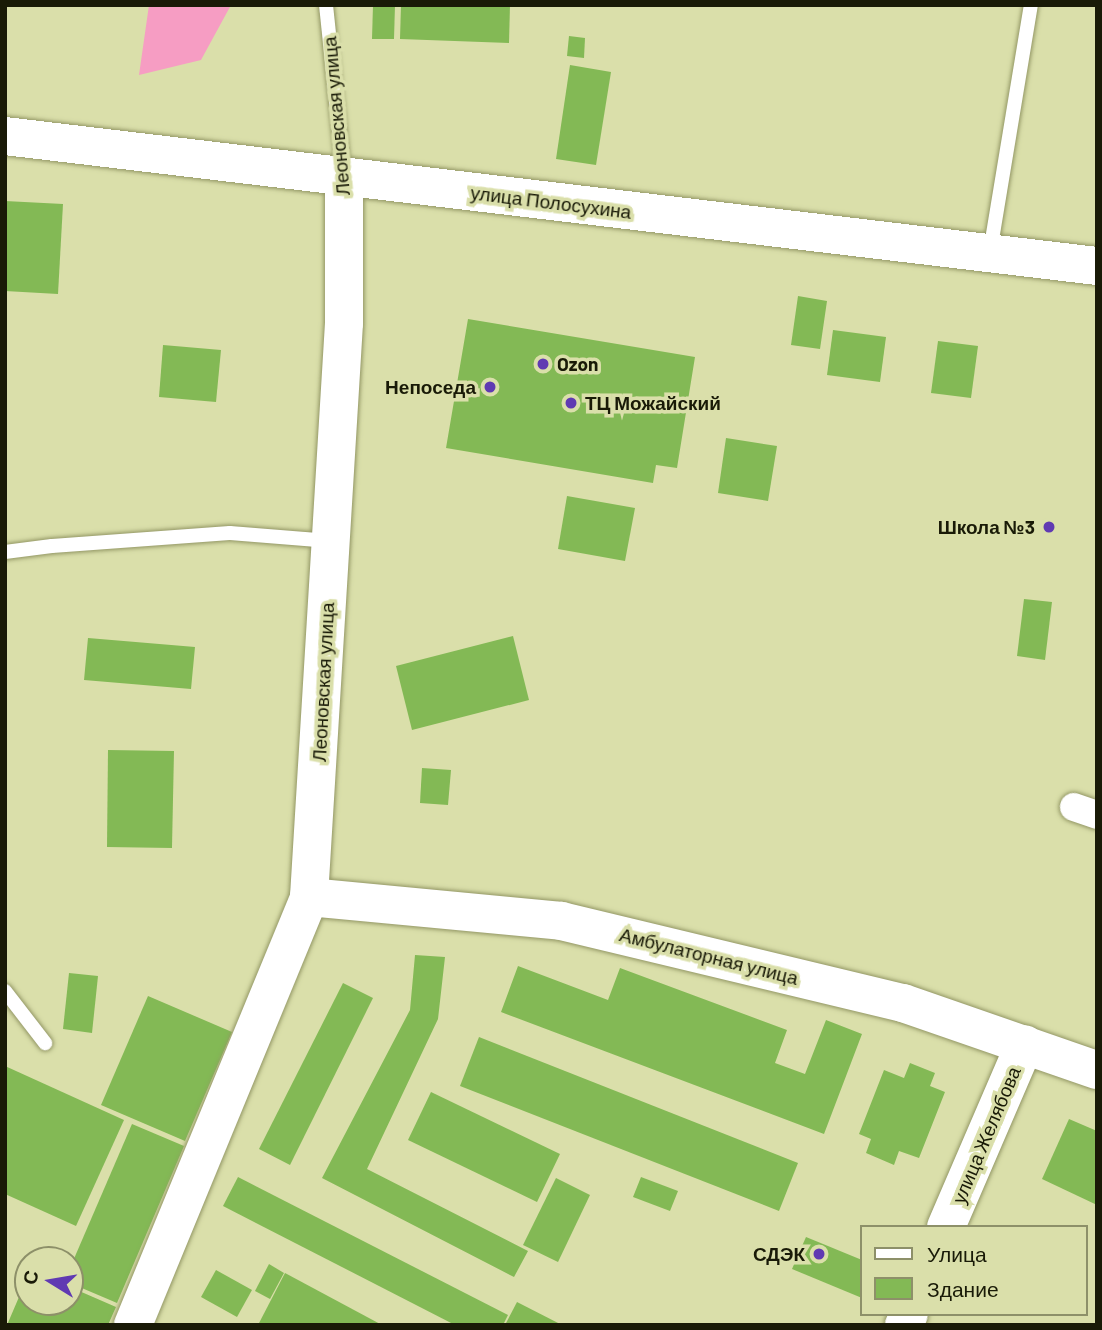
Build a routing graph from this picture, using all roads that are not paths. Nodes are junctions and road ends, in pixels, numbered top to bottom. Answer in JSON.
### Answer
{"nodes":[{"id":1,"x":326,"y":5,"type":"edge"},
{"id":2,"x":1031,"y":5,"type":"edge"},
{"id":3,"x":5,"y":136,"type":"edge"},
{"id":4,"x":344,"y":177,"type":"junction"},
{"id":5,"x":989,"y":254,"type":"junction"},
{"id":6,"x":1097,"y":266,"type":"edge"},
{"id":7,"x":331,"y":541,"type":"junction"},
{"id":8,"x":5,"y":552,"type":"edge"},
{"id":9,"x":309,"y":897,"type":"junction"},
{"id":10,"x":5,"y":990,"type":"edge"},
{"id":11,"x":45,"y":1043,"type":"dead end"},
{"id":12,"x":1025,"y":1044,"type":"junction"},
{"id":13,"x":1097,"y":1070,"type":"edge"},
{"id":14,"x":947,"y":1225,"type":"edge"},
{"id":15,"x":133,"y":1325,"type":"edge"}],
"edges":[{"from":1,"to":4,"type":"lane","name":"Леоновская улица"},
{"from":2,"to":5,"type":"lane"},
{"from":3,"to":4,"type":"street","name":"улица Полосухина"},
{"from":4,"to":5,"type":"street","name":"улица Полосухина"},
{"from":4,"to":7,"type":"street","name":"Леоновская улица"},
{"from":5,"to":6,"type":"street","name":"улица Полосухина"},
{"from":7,"to":8,"type":"lane"},
{"from":7,"to":9,"type":"street","name":"Леоновская улица"},
{"from":9,"to":12,"type":"street","name":"Амбулаторная улица"},
{"from":9,"to":15,"type":"street","name":"Леоновская улица"},
{"from":10,"to":11,"type":"lane"},
{"from":12,"to":13,"type":"street","name":"Амбулаторная улица"},
{"from":12,"to":14,"type":"street","name":"улица Желябова"}]}
